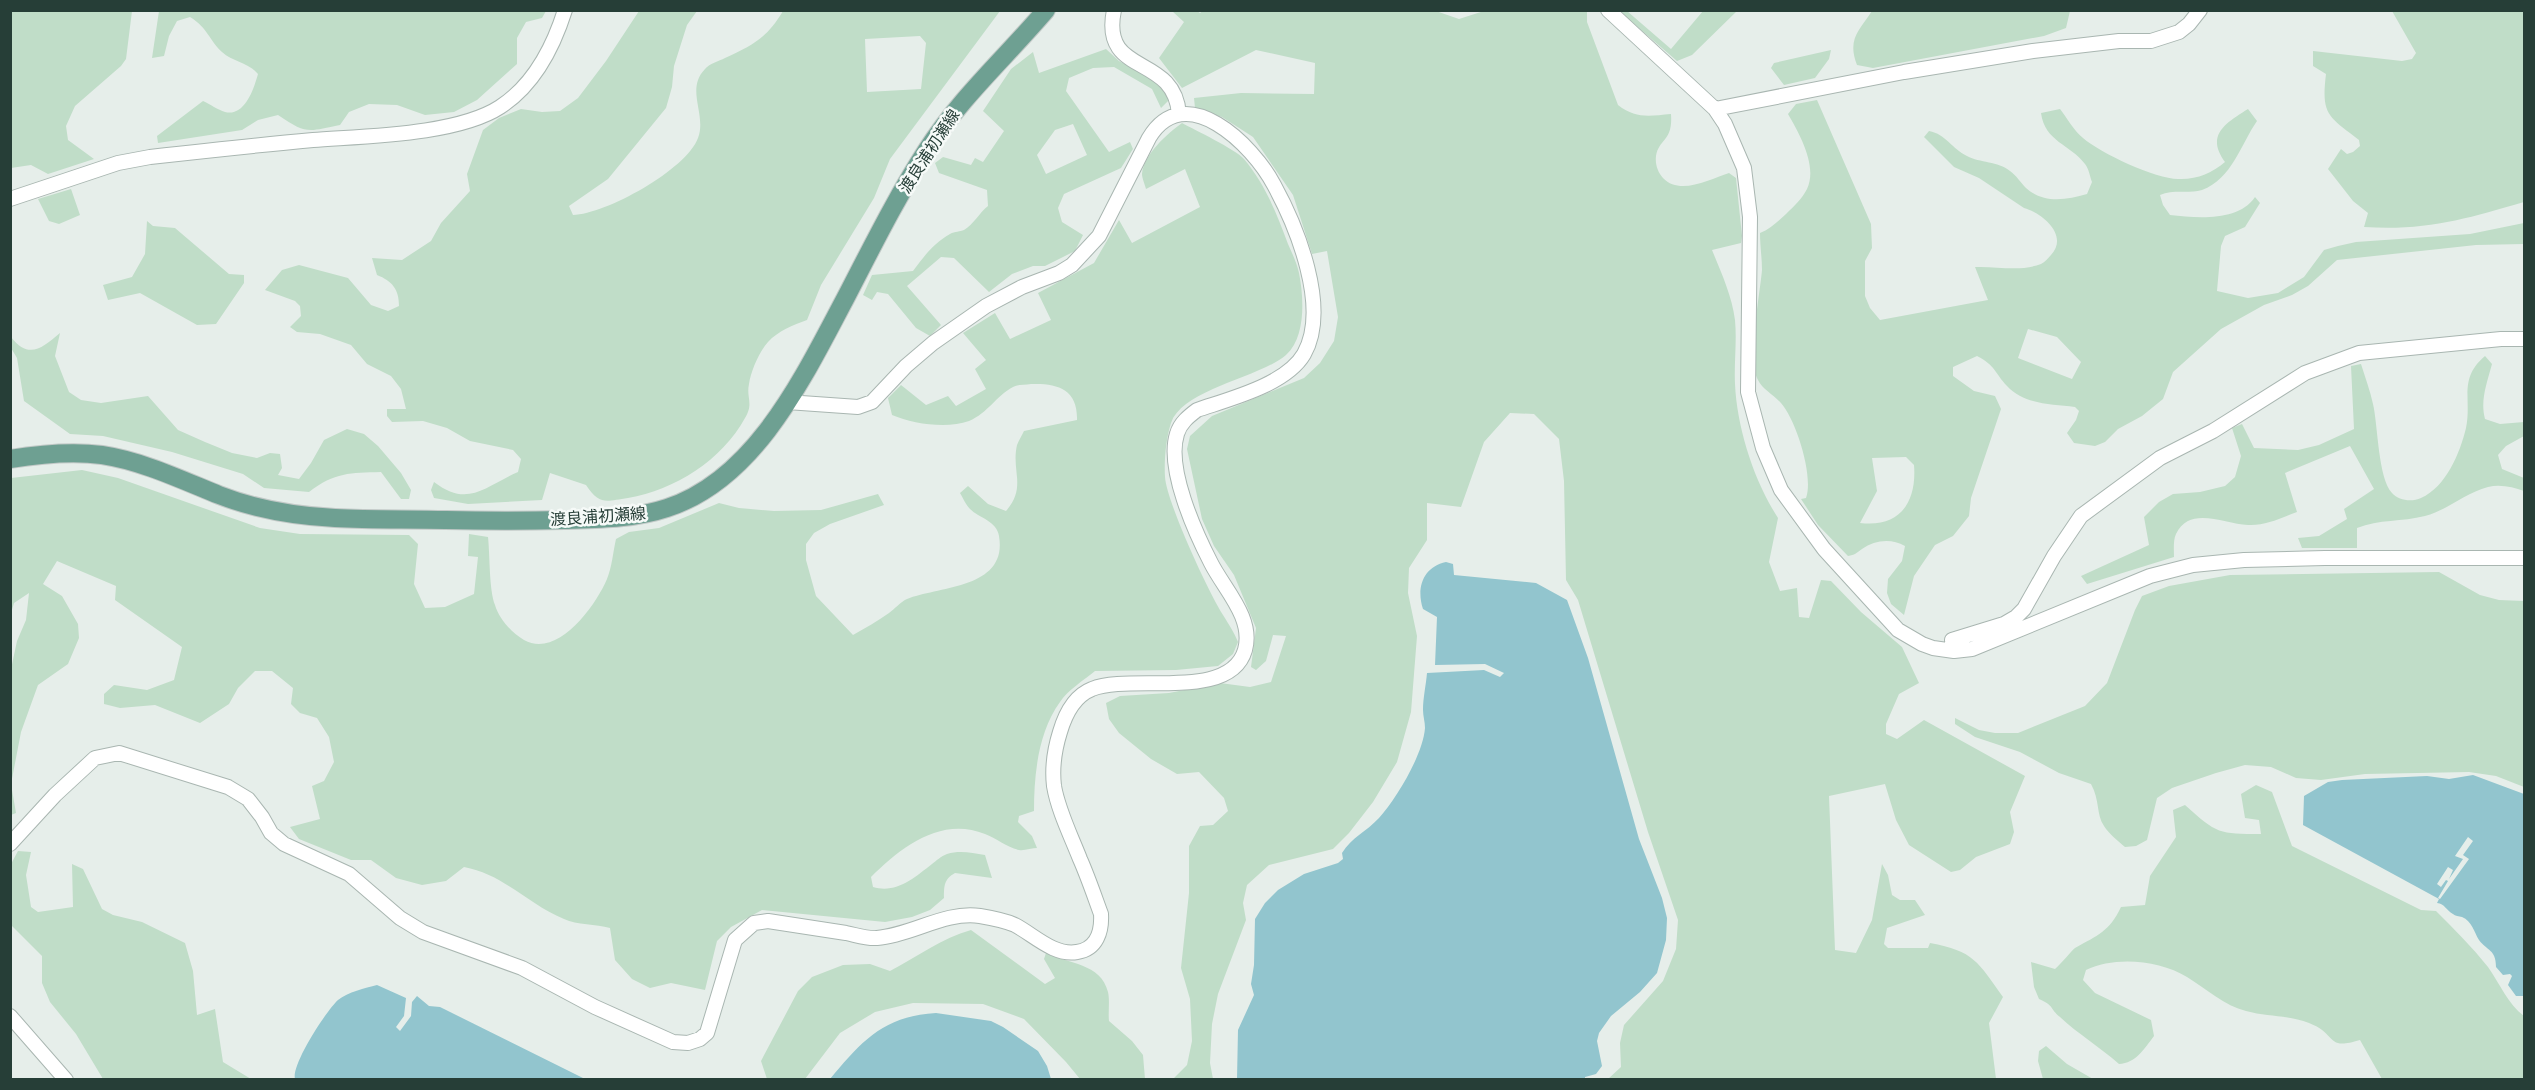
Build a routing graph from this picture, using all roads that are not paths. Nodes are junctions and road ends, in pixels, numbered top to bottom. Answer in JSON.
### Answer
{"nodes":[{"id":1,"x":565,"y":10,"type":"edge"},
{"id":2,"x":1046,"y":10,"type":"edge"},
{"id":3,"x":1113,"y":10,"type":"edge"},
{"id":4,"x":1608,"y":10,"type":"edge"},
{"id":5,"x":2200,"y":10,"type":"edge"},
{"id":6,"x":1715,"y":109,"type":"junction"},
{"id":7,"x":1179,"y":114,"type":"junction"},
{"id":8,"x":10,"y":200,"type":"edge"},
{"id":9,"x":2524,"y":339,"type":"edge"},
{"id":10,"x":787,"y":402,"type":"junction"},
{"id":11,"x":10,"y":459,"type":"edge"},
{"id":12,"x":2524,"y":558,"type":"edge"},
{"id":13,"x":1954,"y":651,"type":"junction"},
{"id":14,"x":10,"y":844,"type":"edge"},
{"id":15,"x":10,"y":1016,"type":"edge"},
{"id":16,"x":66,"y":1080,"type":"edge"}],
"edges":[{"from":1,"to":8,"type":"street"},
{"from":2,"to":10,"type":"main road","name":"渡良浦初瀬線"},
{"from":3,"to":7,"type":"street"},
{"from":4,"to":6,"type":"street"},
{"from":5,"to":6,"type":"street"},
{"from":6,"to":13,"type":"street"},
{"from":7,"to":10,"type":"street"},
{"from":7,"to":14,"type":"street"},
{"from":9,"to":13,"type":"street"},
{"from":10,"to":11,"type":"main road","name":"渡良浦初瀬線"},
{"from":12,"to":13,"type":"street"},
{"from":15,"to":16,"type":"street"}]}
